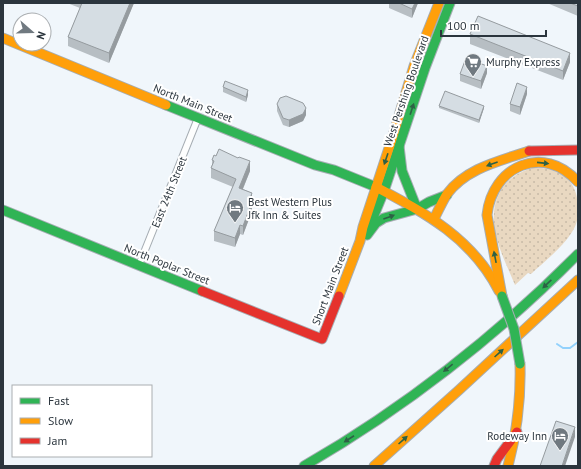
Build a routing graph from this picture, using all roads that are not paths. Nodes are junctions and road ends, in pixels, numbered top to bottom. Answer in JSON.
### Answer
{"nodes":[{"id":1,"x":439,"y":3,"type":"edge"},
{"id":2,"x":450,"y":3,"type":"edge"},
{"id":3,"x":3,"y":38,"type":"edge"},
{"id":4,"x":198,"y":118,"type":"junction"},
{"id":5,"x":400,"y":146,"type":"junction"},
{"id":6,"x":578,"y":150,"type":"edge"},
{"id":7,"x":578,"y":182,"type":"edge"},
{"id":8,"x":382,"y":188,"type":"junction"},
{"id":9,"x":447,"y":194,"type":"junction"},
{"id":10,"x":417,"y":209,"type":"junction"},
{"id":11,"x":3,"y":210,"type":"edge"},
{"id":12,"x":434,"y":220,"type":"junction"},
{"id":13,"x":364,"y":238,"type":"junction"},
{"id":14,"x":577,"y":254,"type":"edge"},
{"id":15,"x":139,"y":265,"type":"junction"},
{"id":16,"x":578,"y":280,"type":"edge"},
{"id":17,"x":502,"y":296,"type":"junction"},
{"id":18,"x":322,"y":339,"type":"joint"},
{"id":19,"x":517,"y":432,"type":"junction"},
{"id":20,"x":304,"y":466,"type":"edge"},
{"id":21,"x":374,"y":466,"type":"edge"},
{"id":22,"x":494,"y":466,"type":"edge"},
{"id":23,"x":508,"y":466,"type":"edge"}],
"edges":[{"from":1,"to":8,"type":"main road","name":"West Pershing Boulevard","one_way":true},
{"from":5,"to":2,"type":"main road","name":"West Pershing Boulevard","one_way":true},
{"from":3,"to":4,"type":"main road","name":"North Main Street"},
{"from":4,"to":8,"type":"main road","name":"North Main Street"},
{"from":4,"to":15,"type":"street","name":"East 24th Street"},
{"from":5,"to":8,"type":"main road","name":"West Pershing Boulevard"},
{"from":5,"to":10,"type":"main road"},
{"from":6,"to":9,"type":"main road","one_way":true},
{"from":17,"to":7,"type":"main road","one_way":true},
{"from":8,"to":10,"type":"main road","name":"North Main Street"},
{"from":8,"to":13,"type":"main road","name":"Short Main Street"},
{"from":9,"to":10,"type":"main road"},
{"from":9,"to":12,"type":"main road"},
{"from":10,"to":12,"type":"main road","name":"North Main Street"},
{"from":13,"to":10,"type":"main road","one_way":true},
{"from":11,"to":15,"type":"main road","name":"North Poplar Street"},
{"from":12,"to":17,"type":"main road","name":"North Main Street"},
{"from":13,"to":18,"type":"main road","name":"Short Main Street"},
{"from":14,"to":20,"type":"main road","one_way":true},
{"from":15,"to":18,"type":"main road","name":"North Poplar Street"},
{"from":21,"to":16,"type":"main road","one_way":true},
{"from":17,"to":19,"type":"main road","bridge":true},
{"from":19,"to":22,"type":"main road"},
{"from":19,"to":23,"type":"main road"}]}
